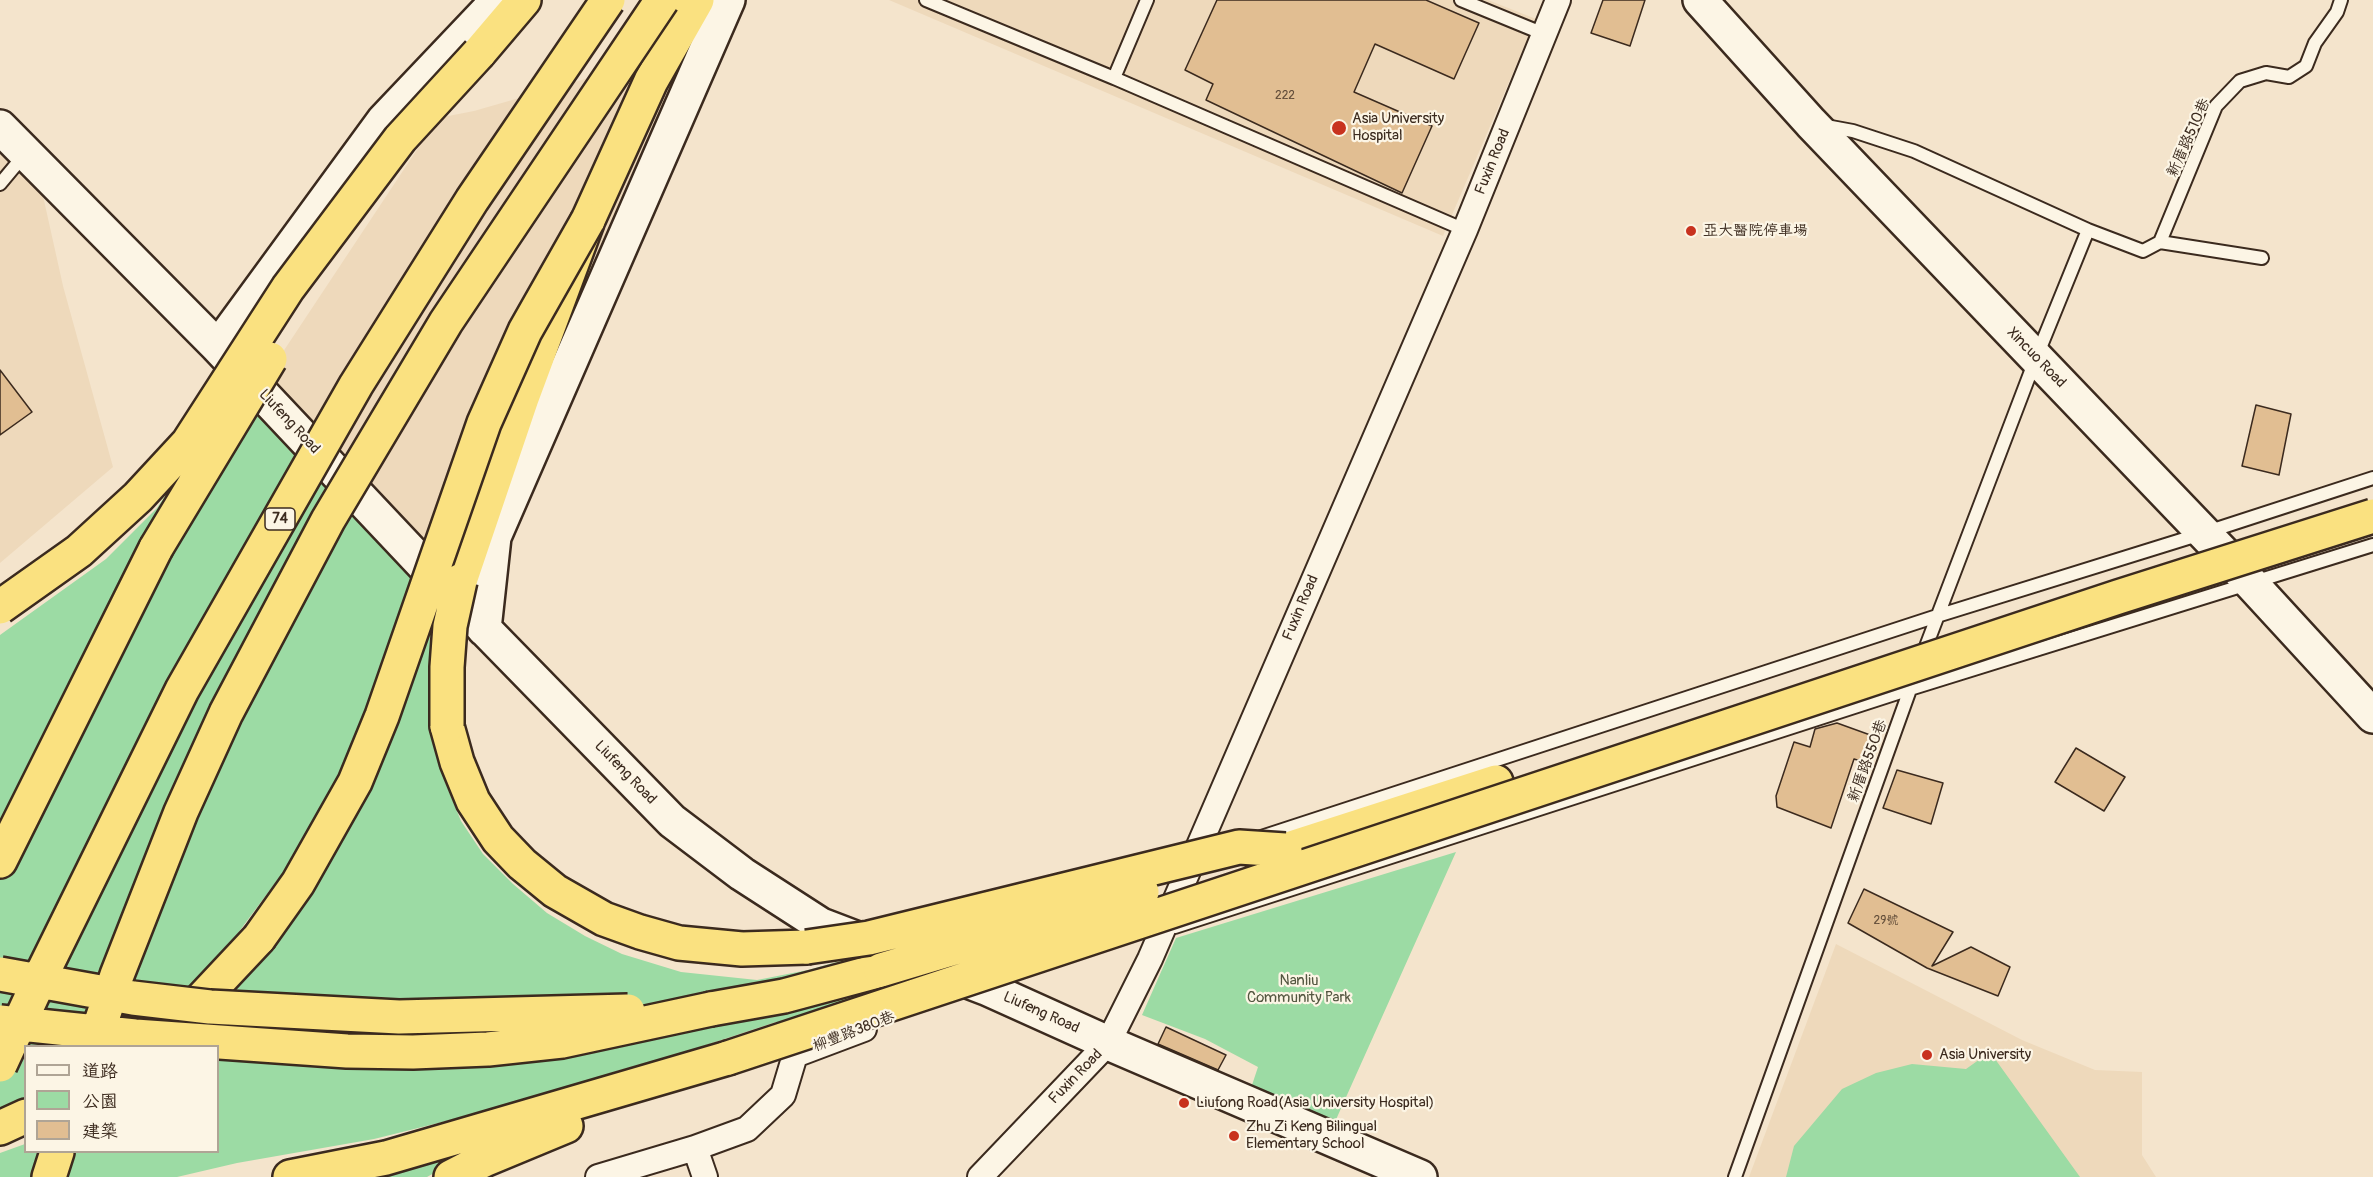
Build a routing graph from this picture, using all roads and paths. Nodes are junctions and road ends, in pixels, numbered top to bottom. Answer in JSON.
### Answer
{"nodes":[{"id":1,"x":498,"y":0,"type":"edge"},
{"id":2,"x":525,"y":0,"type":"edge"},
{"id":3,"x":608,"y":0,"type":"edge"},
{"id":4,"x":662,"y":0,"type":"edge"},
{"id":5,"x":696,"y":0,"type":"edge"},
{"id":6,"x":728,"y":0,"type":"edge"},
{"id":7,"x":926,"y":0,"type":"edge"},
{"id":8,"x":1148,"y":0,"type":"edge"},
{"id":9,"x":1461,"y":0,"type":"edge"},
{"id":10,"x":1558,"y":0,"type":"edge"},
{"id":11,"x":1700,"y":0,"type":"edge"},
{"id":12,"x":2341,"y":0,"type":"edge"},
{"id":13,"x":1544,"y":34,"type":"junction"},
{"id":14,"x":479,"y":53,"type":"junction"},
{"id":15,"x":1114,"y":78,"type":"junction"},
{"id":16,"x":1811,"y":123,"type":"junction"},
{"id":17,"x":0,"y":127,"type":"edge"},
{"id":18,"x":26,"y":153,"type":"junction"},
{"id":19,"x":0,"y":184,"type":"edge"},
{"id":20,"x":588,"y":220,"type":"junction"},
{"id":21,"x":1465,"y":230,"type":"junction"},
{"id":22,"x":2088,"y":230,"type":"junction"},
{"id":23,"x":2160,"y":242,"type":"junction"},
{"id":24,"x":2262,"y":258,"type":"dead end"},
{"id":25,"x":218,"y":347,"type":"junction"},
{"id":26,"x":2036,"y":358,"type":"junction"},
{"id":27,"x":2373,"y":478,"type":"edge"},
{"id":28,"x":2373,"y":497,"type":"edge"},
{"id":29,"x":2373,"y":516,"type":"edge"},
{"id":30,"x":2204,"y":533,"type":"junction"},
{"id":31,"x":2373,"y":545,"type":"edge"},
{"id":32,"x":2252,"y":584,"type":"junction"},
{"id":33,"x":0,"y":607,"type":"edge"},
{"id":34,"x":1938,"y":616,"type":"junction"},
{"id":35,"x":484,"y":629,"type":"junction"},
{"id":36,"x":1911,"y":689,"type":"junction"},
{"id":37,"x":2373,"y":716,"type":"edge"},
{"id":38,"x":1285,"y":850,"type":"junction"},
{"id":39,"x":1192,"y":860,"type":"junction"},
{"id":40,"x":0,"y":861,"type":"edge"},
{"id":41,"x":1155,"y":933,"type":"junction"},
{"id":42,"x":868,"y":943,"type":"junction"},
{"id":43,"x":1058,"y":962,"type":"dead end"},
{"id":44,"x":0,"y":974,"type":"edge"},
{"id":45,"x":979,"y":985,"type":"junction"},
{"id":46,"x":711,"y":1009,"type":"junction"},
{"id":47,"x":0,"y":1022,"type":"edge"},
{"id":48,"x":1108,"y":1043,"type":"junction"},
{"id":49,"x":94,"y":1045,"type":"edge"},
{"id":50,"x":149,"y":1045,"type":"edge"},
{"id":51,"x":728,"y":1058,"type":"junction"},
{"id":52,"x":0,"y":1065,"type":"edge"},
{"id":53,"x":24,"y":1117,"type":"edge"},
{"id":54,"x":0,"y":1128,"type":"edge"},
{"id":55,"x":695,"y":1148,"type":"junction"},
{"id":56,"x":57,"y":1153,"type":"edge"},
{"id":57,"x":386,"y":1158,"type":"junction"},
{"id":58,"x":49,"y":1177,"type":"edge"},
{"id":59,"x":290,"y":1177,"type":"edge"},
{"id":60,"x":332,"y":1177,"type":"edge"},
{"id":61,"x":451,"y":1177,"type":"edge"},
{"id":62,"x":598,"y":1177,"type":"edge"},
{"id":63,"x":705,"y":1177,"type":"edge"},
{"id":64,"x":980,"y":1177,"type":"edge"},
{"id":65,"x":1420,"y":1177,"type":"edge"},
{"id":66,"x":1735,"y":1177,"type":"edge"}],
"edges":[{"from":1,"to":25,"type":"street"},
{"from":2,"to":14,"type":"highway"},
{"from":3,"to":52,"type":"highway","number":"74","bridge":true},
{"from":4,"to":49,"type":"highway","bridge":true},
{"from":5,"to":20,"type":"highway"},
{"from":6,"to":35,"type":"street"},
{"from":7,"to":15,"type":"lane"},
{"from":8,"to":15,"type":"lane"},
{"from":9,"to":13,"type":"lane"},
{"from":10,"to":13,"type":"street","name":"Fuxin Road"},
{"from":11,"to":16,"type":"street","name":"Xincuo Road"},
{"from":12,"to":23,"type":"lane","name":"新厝路510巷"},
{"from":13,"to":21,"type":"street","name":"Fuxin Road"},
{"from":14,"to":33,"type":"highway","bridge":true},
{"from":14,"to":40,"type":"highway","bridge":true},
{"from":15,"to":21,"type":"lane"},
{"from":16,"to":22,"type":"lane"},
{"from":16,"to":26,"type":"street","name":"Xincuo Road"},
{"from":17,"to":18,"type":"street","name":"Liufeng Road"},
{"from":18,"to":19,"type":"lane"},
{"from":18,"to":25,"type":"street","name":"Liufeng Road"},
{"from":20,"to":38,"type":"highway","bridge":true},
{"from":20,"to":50,"type":"highway","bridge":true},
{"from":21,"to":39,"type":"street","name":"Fuxin Road"},
{"from":22,"to":23,"type":"lane"},
{"from":22,"to":26,"type":"lane"},
{"from":23,"to":24,"type":"lane"},
{"from":25,"to":35,"type":"street","name":"Liufeng Road"},
{"from":26,"to":30,"type":"street","name":"Xincuo Road"},
{"from":26,"to":34,"type":"lane","name":"新厝路550巷"},
{"from":27,"to":30,"type":"lane"},
{"from":28,"to":38,"type":"highway"},
{"from":29,"to":51,"type":"highway","bridge":true},
{"from":30,"to":32,"type":"street","name":"Xincuo Road"},
{"from":30,"to":34,"type":"lane"},
{"from":31,"to":32,"type":"lane"},
{"from":32,"to":36,"type":"lane"},
{"from":32,"to":37,"type":"street","name":"Xincuo Road"},
{"from":34,"to":36,"type":"lane","name":"新厝路550巷"},
{"from":34,"to":39,"type":"lane"},
{"from":35,"to":42,"type":"street","name":"Liufeng Road"},
{"from":36,"to":41,"type":"lane"},
{"from":36,"to":66,"type":"lane","name":"新厝路550巷"},
{"from":38,"to":46,"type":"highway","bridge":true},
{"from":39,"to":41,"type":"street","name":"Fuxin Road"},
{"from":39,"to":42,"type":"lane"},
{"from":41,"to":48,"type":"street","name":"Fuxin Road"},
{"from":42,"to":45,"type":"street","name":"Liufeng Road"},
{"from":43,"to":45,"type":"lane"},
{"from":44,"to":46,"type":"highway","bridge":true},
{"from":45,"to":48,"type":"street","name":"Liufeng Road"},
{"from":45,"to":55,"type":"street","name":"柳豐路380巷"},
{"from":46,"to":47,"type":"highway","bridge":true},
{"from":48,"to":64,"type":"street","name":"Fuxin Road"},
{"from":48,"to":65,"type":"street","name":"Liufeng Road"},
{"from":51,"to":57,"type":"highway"},
{"from":51,"to":61,"type":"highway"},
{"from":53,"to":54,"type":"highway"},
{"from":55,"to":62,"type":"street"},
{"from":55,"to":63,"type":"street"},
{"from":56,"to":58,"type":"highway"},
{"from":57,"to":59,"type":"highway"},
{"from":57,"to":60,"type":"highway"}]}
